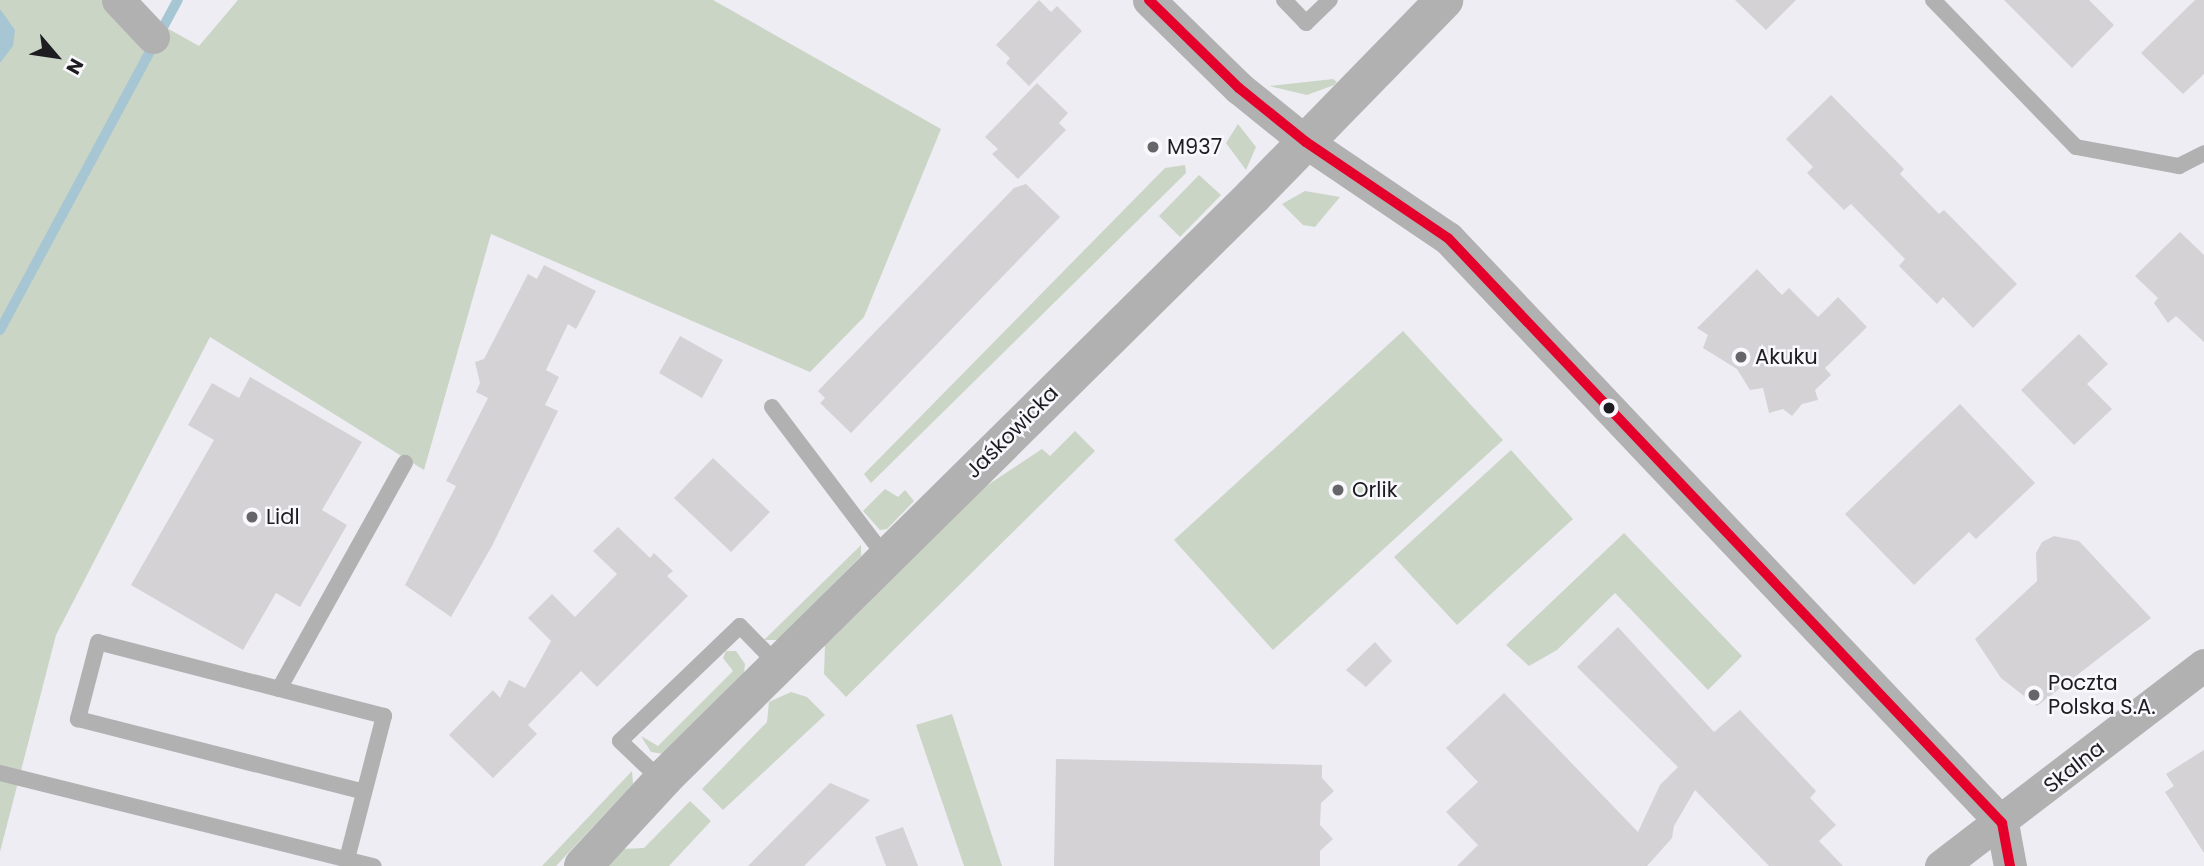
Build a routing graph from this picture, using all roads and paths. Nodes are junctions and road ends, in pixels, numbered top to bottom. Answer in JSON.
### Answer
{"nodes":[{"id":1,"x":118,"y":0,"type":"edge"},
{"id":2,"x":1149,"y":0,"type":"edge"},
{"id":3,"x":1284,"y":0,"type":"edge"},
{"id":4,"x":1330,"y":0,"type":"edge"},
{"id":5,"x":1444,"y":0,"type":"edge"},
{"id":6,"x":1933,"y":0,"type":"edge"},
{"id":7,"x":153,"y":37,"type":"dead end"},
{"id":8,"x":1306,"y":142,"type":"junction"},
{"id":9,"x":2204,"y":153,"type":"edge"},
{"id":10,"x":772,"y":407,"type":"dead end"},
{"id":11,"x":405,"y":463,"type":"dead end"},
{"id":12,"x":886,"y":558,"type":"junction"},
{"id":13,"x":778,"y":665,"type":"junction"},
{"id":14,"x":2204,"y":665,"type":"edge"},
{"id":15,"x":279,"y":689,"type":"junction"},
{"id":16,"x":0,"y":773,"type":"edge"},
{"id":17,"x":662,"y":780,"type":"junction"},
{"id":18,"x":364,"y":792,"type":"junction"},
{"id":19,"x":2002,"y":823,"type":"junction"},
{"id":20,"x":347,"y":859,"type":"junction"},
{"id":21,"x":374,"y":866,"type":"edge"},
{"id":22,"x":583,"y":866,"type":"edge"},
{"id":23,"x":1941,"y":866,"type":"edge"},
{"id":24,"x":2010,"y":866,"type":"edge"}],
"edges":[{"from":1,"to":7,"type":"street"},
{"from":2,"to":8,"type":"street"},
{"from":3,"to":4,"type":"lane"},
{"from":5,"to":8,"type":"street","name":"Jaśkowicka"},
{"from":6,"to":9,"type":"lane"},
{"from":8,"to":12,"type":"street","name":"Jaśkowicka"},
{"from":8,"to":19,"type":"street"},
{"from":10,"to":12,"type":"lane"},
{"from":11,"to":15,"type":"lane"},
{"from":12,"to":13,"type":"street","name":"Jaśkowicka"},
{"from":13,"to":17,"type":"street","name":"Jaśkowicka"},
{"from":13,"to":17,"type":"lane"},
{"from":14,"to":19,"type":"street","name":"Skalna"},
{"from":15,"to":18,"type":"lane"},
{"from":15,"to":18,"type":"lane"},
{"from":16,"to":20,"type":"lane"},
{"from":17,"to":22,"type":"street","name":"Jaśkowicka"},
{"from":18,"to":20,"type":"lane"},
{"from":19,"to":23,"type":"street","name":"Skalna"},
{"from":19,"to":24,"type":"street"},
{"from":20,"to":21,"type":"lane"}]}
